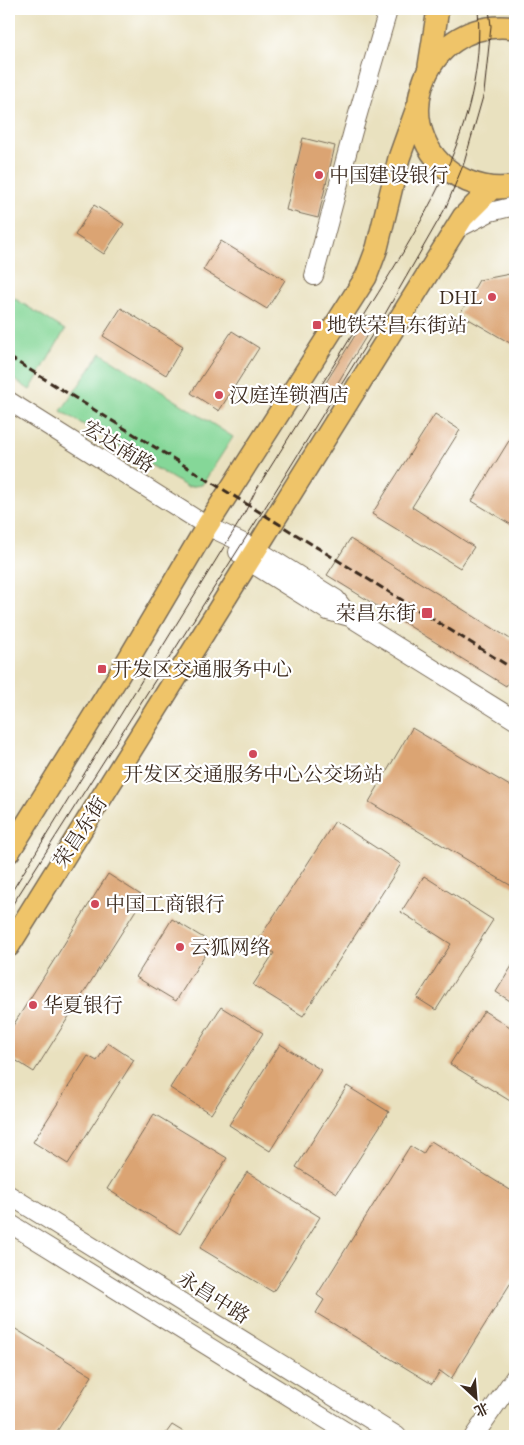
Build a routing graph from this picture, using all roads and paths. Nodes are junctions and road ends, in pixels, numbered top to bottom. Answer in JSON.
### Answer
{"nodes":[{"id":1,"x":438,"y":9,"type":"edge"},
{"id":2,"x":387,"y":14,"type":"dead end"},
{"id":3,"x":515,"y":28,"type":"edge"},
{"id":4,"x":428,"y":69,"type":"junction"},
{"id":5,"x":418,"y":105,"type":"junction"},
{"id":6,"x":515,"y":186,"type":"edge"},
{"id":7,"x":492,"y":188,"type":"junction"},
{"id":8,"x":515,"y":206,"type":"edge"},
{"id":9,"x":454,"y":231,"type":"junction"},
{"id":10,"x":314,"y":276,"type":"dead end"},
{"id":11,"x":9,"y":401,"type":"edge"},
{"id":12,"x":208,"y":526,"type":"junction"},
{"id":13,"x":252,"y":555,"type":"junction"},
{"id":14,"x":515,"y":720,"type":"edge"},
{"id":15,"x":9,"y":852,"type":"edge"},
{"id":16,"x":9,"y":946,"type":"edge"},
{"id":17,"x":9,"y":1195,"type":"edge"},
{"id":18,"x":9,"y":1223,"type":"edge"},
{"id":19,"x":515,"y":1377,"type":"edge"},
{"id":20,"x":515,"y":1386,"type":"edge"},
{"id":21,"x":353,"y":1436,"type":"edge"},
{"id":22,"x":397,"y":1436,"type":"edge"},
{"id":23,"x":474,"y":1436,"type":"edge"},
{"id":24,"x":487,"y":1436,"type":"edge"}],
"edges":[{"from":1,"to":4,"type":"main road"},
{"from":2,"to":10,"type":"street"},
{"from":3,"to":4,"type":"main road"},
{"from":4,"to":5,"type":"main road"},
{"from":5,"to":7,"type":"main road"},
{"from":5,"to":12,"type":"main road"},
{"from":6,"to":7,"type":"main road"},
{"from":7,"to":9,"type":"main road","name":"荣昌东街"},
{"from":8,"to":9,"type":"street"},
{"from":9,"to":13,"type":"main road","name":"荣昌东街"},
{"from":11,"to":12,"type":"street","name":"宏达南路"},
{"from":12,"to":13,"type":"street","name":"宏达南路"},
{"from":12,"to":15,"type":"main road"},
{"from":13,"to":14,"type":"street","name":"宏达南路"},
{"from":13,"to":16,"type":"main road","name":"荣昌东街"},
{"from":17,"to":22,"type":"street","name":"永昌中路"},
{"from":18,"to":21,"type":"street"},
{"from":19,"to":23,"type":"street"},
{"from":20,"to":24,"type":"street"}]}
